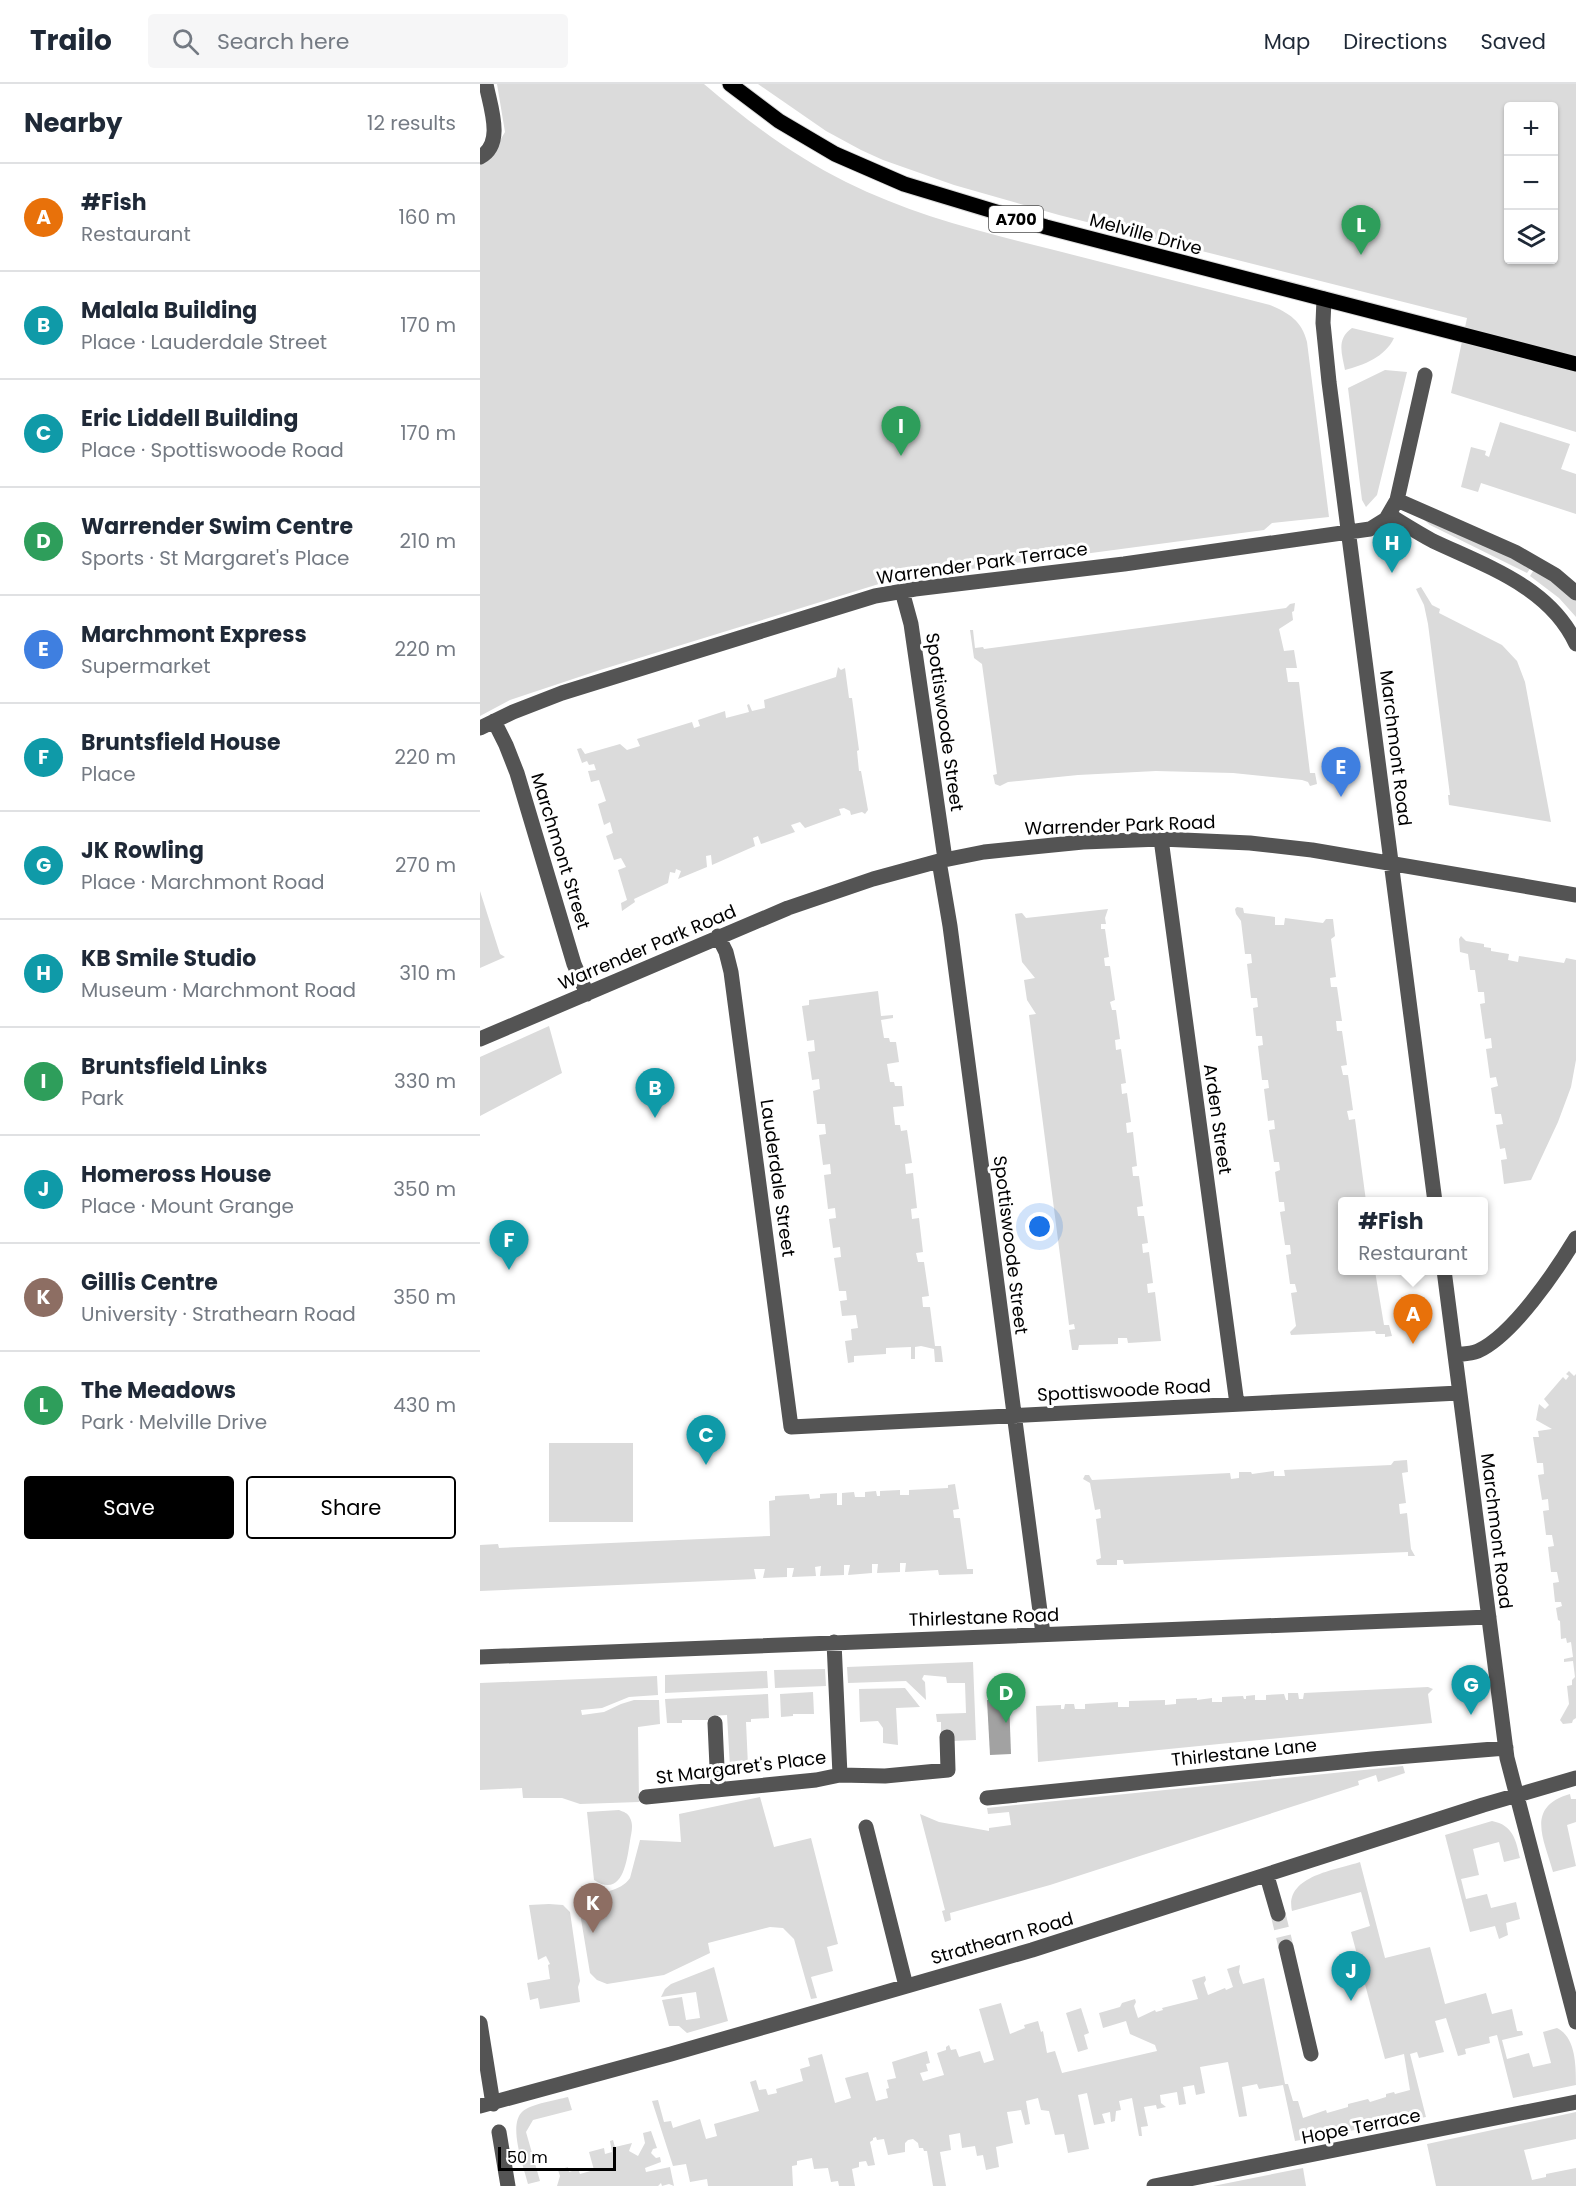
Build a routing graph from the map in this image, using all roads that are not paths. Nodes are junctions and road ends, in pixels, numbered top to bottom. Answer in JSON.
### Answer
{"nodes":[{"id":1,"x":486,"y":84,"type":"edge"},
{"id":2,"x":730,"y":84,"type":"edge"},
{"id":3,"x":481,"y":156,"type":"edge"},
{"id":4,"x":1324,"y":299,"type":"junction"},
{"id":5,"x":1576,"y":364,"type":"edge"},
{"id":6,"x":1425,"y":375,"type":"dead end"},
{"id":7,"x":1397,"y":500,"type":"junction"},
{"id":8,"x":1389,"y":515,"type":"junction"},
{"id":9,"x":1349,"y":533,"type":"junction"},
{"id":10,"x":902,"y":591,"type":"junction"},
{"id":11,"x":1576,"y":593,"type":"edge"},
{"id":12,"x":1576,"y":644,"type":"edge"},
{"id":13,"x":494,"y":721,"type":"junction"},
{"id":14,"x":480,"y":728,"type":"edge"},
{"id":15,"x":1161,"y":839,"type":"junction"},
{"id":16,"x":942,"y":860,"type":"junction"},
{"id":17,"x":1391,"y":865,"type":"junction"},
{"id":18,"x":1576,"y":895,"type":"edge"},
{"id":19,"x":718,"y":936,"type":"junction"},
{"id":20,"x":586,"y":994,"type":"junction"},
{"id":21,"x":480,"y":1040,"type":"edge"},
{"id":22,"x":1434,"y":1197,"type":"edge"},
{"id":23,"x":1576,"y":1238,"type":"edge"},
{"id":24,"x":1445,"y":1275,"type":"edge"},
{"id":25,"x":1455,"y":1355,"type":"junction"},
{"id":26,"x":1460,"y":1393,"type":"junction"},
{"id":27,"x":1237,"y":1404,"type":"junction"},
{"id":28,"x":1013,"y":1416,"type":"junction"},
{"id":29,"x":791,"y":1427,"type":"joint"},
{"id":30,"x":1489,"y":1617,"type":"junction"},
{"id":31,"x":1043,"y":1634,"type":"junction"},
{"id":32,"x":834,"y":1642,"type":"junction"},
{"id":33,"x":480,"y":1657,"type":"edge"},
{"id":34,"x":715,"y":1723,"type":"dead end"},
{"id":35,"x":947,"y":1737,"type":"dead end"},
{"id":36,"x":1506,"y":1748,"type":"junction"},
{"id":37,"x":840,"y":1775,"type":"junction"},
{"id":38,"x":1576,"y":1778,"type":"edge"},
{"id":39,"x":718,"y":1789,"type":"junction"},
{"id":40,"x":1517,"y":1795,"type":"junction"},
{"id":41,"x":646,"y":1797,"type":"dead end"},
{"id":42,"x":987,"y":1798,"type":"dead end"},
{"id":43,"x":866,"y":1827,"type":"dead end"},
{"id":44,"x":1266,"y":1876,"type":"junction"},
{"id":45,"x":1278,"y":1914,"type":"tunnel mouth"},
{"id":46,"x":1286,"y":1947,"type":"tunnel mouth"},
{"id":47,"x":906,"y":1986,"type":"junction"},
{"id":48,"x":1576,"y":2022,"type":"edge"},
{"id":49,"x":480,"y":2023,"type":"edge"},
{"id":50,"x":1311,"y":2054,"type":"dead end"},
{"id":51,"x":1576,"y":2102,"type":"edge"},
{"id":52,"x":487,"y":2105,"type":"edge"},
{"id":53,"x":499,"y":2132,"type":"dead end"},
{"id":54,"x":508,"y":2186,"type":"edge"},
{"id":55,"x":1154,"y":2186,"type":"edge"}],
"edges":[{"from":1,"to":3,"type":"street"},
{"from":2,"to":4,"type":"main road","name":"Melville Drive","number":"A700"},
{"from":4,"to":5,"type":"main road","name":"Melville Drive","number":"A700"},
{"from":4,"to":9,"type":"street","name":"Marchmont Road"},
{"from":6,"to":7,"type":"street"},
{"from":7,"to":8,"type":"street"},
{"from":7,"to":11,"type":"street"},
{"from":8,"to":9,"type":"street","name":"Warrender Park Terrace"},
{"from":8,"to":12,"type":"street"},
{"from":9,"to":10,"type":"street","name":"Warrender Park Terrace"},
{"from":9,"to":17,"type":"street","name":"Marchmont Road"},
{"from":10,"to":13,"type":"street","name":"Warrender Park Terrace"},
{"from":10,"to":16,"type":"street","name":"Spottiswoode Street"},
{"from":13,"to":14,"type":"street","name":"Warrender Park Terrace"},
{"from":13,"to":20,"type":"street","name":"Marchmont Street"},
{"from":15,"to":16,"type":"street","name":"Warrender Park Road"},
{"from":15,"to":17,"type":"street","name":"Warrender Park Road"},
{"from":15,"to":27,"type":"street","name":"Arden Street"},
{"from":16,"to":19,"type":"street","name":"Warrender Park Road"},
{"from":16,"to":28,"type":"street","name":"Spottiswoode Street"},
{"from":17,"to":18,"type":"street","name":"Warrender Park Road"},
{"from":17,"to":22,"type":"street","name":"Marchmont Road"},
{"from":19,"to":20,"type":"street","name":"Warrender Park Road"},
{"from":19,"to":29,"type":"street","name":"Lauderdale Street"},
{"from":20,"to":21,"type":"street","name":"Warrender Park Road"},
{"from":23,"to":25,"type":"street"},
{"from":24,"to":25,"type":"street","name":"Marchmont Road"},
{"from":25,"to":26,"type":"street","name":"Marchmont Road"},
{"from":26,"to":27,"type":"street","name":"Spottiswoode Road"},
{"from":26,"to":30,"type":"street","name":"Marchmont Road"},
{"from":27,"to":28,"type":"street","name":"Spottiswoode Road"},
{"from":28,"to":29,"type":"street","name":"Spottiswoode Road"},
{"from":28,"to":31,"type":"street","name":"Spottiswoode Street"},
{"from":30,"to":31,"type":"street","name":"Thirlestane Road"},
{"from":30,"to":36,"type":"street","name":"Marchmont Road"},
{"from":31,"to":32,"type":"street","name":"Thirlestane Road"},
{"from":32,"to":33,"type":"street","name":"Thirlestane Road"},
{"from":32,"to":37,"type":"street","name":"St Margaret's Place"},
{"from":34,"to":39,"type":"street"},
{"from":35,"to":37,"type":"street","name":"St Margaret's Place"},
{"from":36,"to":40,"type":"street","name":"Marchmont Road"},
{"from":36,"to":42,"type":"street","name":"Thirlestane Lane"},
{"from":37,"to":39,"type":"street","name":"St Margaret's Place"},
{"from":38,"to":40,"type":"street","name":"Strathearn Road"},
{"from":39,"to":41,"type":"street","name":"St Margaret's Place"},
{"from":40,"to":44,"type":"street","name":"Strathearn Road"},
{"from":40,"to":48,"type":"street","name":"Marchmont Road"},
{"from":43,"to":47,"type":"street"},
{"from":44,"to":45,"type":"street"},
{"from":44,"to":47,"type":"street","name":"Strathearn Road"},
{"from":46,"to":50,"type":"street"},
{"from":47,"to":52,"type":"street","name":"Strathearn Road"},
{"from":49,"to":52,"type":"street"},
{"from":51,"to":55,"type":"street","name":"Hope Terrace"},
{"from":53,"to":54,"type":"street"}]}
